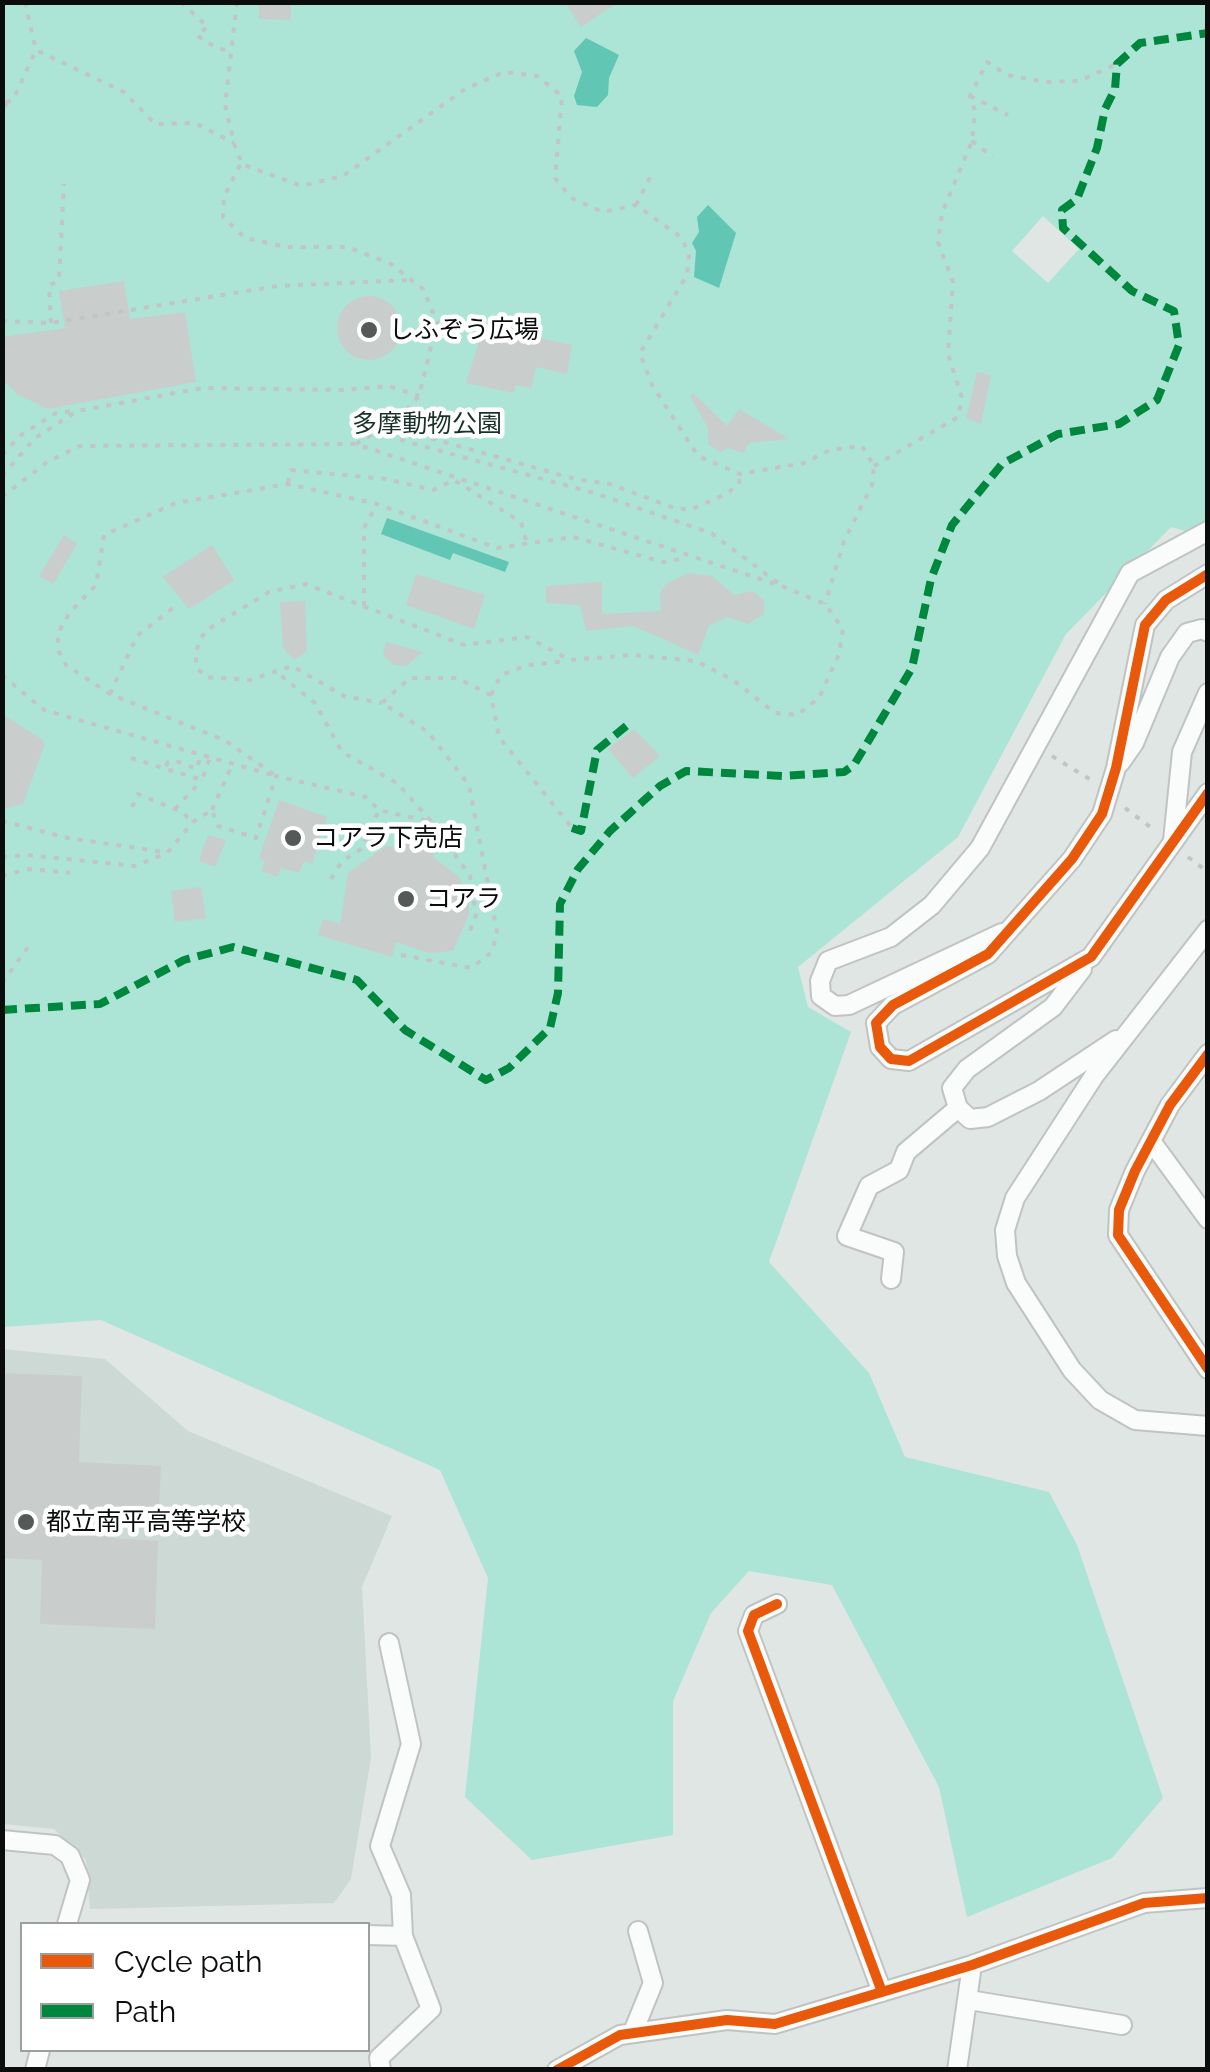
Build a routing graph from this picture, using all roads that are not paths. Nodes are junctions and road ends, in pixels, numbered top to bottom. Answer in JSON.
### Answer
{"nodes":[{"id":1,"x":1208,"y":531,"type":"edge"},
{"id":2,"x":1208,"y":574,"type":"edge"},
{"id":3,"x":1208,"y":632,"type":"edge"},
{"id":4,"x":1208,"y":693,"type":"edge"},
{"id":5,"x":1116,"y":768,"type":"junction"},
{"id":6,"x":1208,"y":793,"type":"edge"},
{"id":7,"x":1172,"y":845,"type":"junction"},
{"id":8,"x":1012,"y":929,"type":"junction"},
{"id":9,"x":1208,"y":930,"type":"edge"},
{"id":10,"x":1091,"y":957,"type":"junction"},
{"id":11,"x":1129,"y":1031,"type":"junction"},
{"id":12,"x":1208,"y":1054,"type":"edge"},
{"id":13,"x":958,"y":1108,"type":"junction"},
{"id":14,"x":1151,"y":1141,"type":"junction"},
{"id":15,"x":1208,"y":1219,"type":"edge"},
{"id":16,"x":890,"y":1280,"type":"dead end"},
{"id":17,"x":1208,"y":1368,"type":"edge"},
{"id":18,"x":1208,"y":1426,"type":"edge"},
{"id":19,"x":777,"y":1604,"type":"dead end"},
{"id":20,"x":389,"y":1643,"type":"dead end"},
{"id":21,"x":2,"y":1840,"type":"edge"},
{"id":22,"x":1208,"y":1898,"type":"edge"},
{"id":23,"x":69,"y":1922,"type":"edge"},
{"id":24,"x":638,"y":1931,"type":"dead end"},
{"id":25,"x":370,"y":1935,"type":"edge"},
{"id":26,"x":403,"y":1936,"type":"junction"},
{"id":27,"x":972,"y":1965,"type":"junction"},
{"id":28,"x":882,"y":1992,"type":"junction"},
{"id":29,"x":969,"y":2000,"type":"junction"},
{"id":30,"x":1122,"y":2025,"type":"dead end"},
{"id":31,"x":633,"y":2032,"type":"junction"},
{"id":32,"x":382,"y":2070,"type":"edge"},
{"id":33,"x":558,"y":2070,"type":"edge"},
{"id":34,"x":957,"y":2070,"type":"edge"}],
"edges":[{"from":1,"to":8,"type":"street"},
{"from":2,"to":5,"type":"street"},
{"from":3,"to":5,"type":"street"},
{"from":4,"to":7,"type":"street"},
{"from":5,"to":8,"type":"street"},
{"from":6,"to":7,"type":"street"},
{"from":7,"to":10,"type":"street"},
{"from":8,"to":10,"type":"street"},
{"from":9,"to":11,"type":"street"},
{"from":10,"to":13,"type":"street"},
{"from":11,"to":13,"type":"street"},
{"from":11,"to":18,"type":"street"},
{"from":12,"to":14,"type":"street"},
{"from":13,"to":16,"type":"street"},
{"from":14,"to":15,"type":"street"},
{"from":14,"to":17,"type":"street"},
{"from":19,"to":28,"type":"street"},
{"from":20,"to":26,"type":"street"},
{"from":21,"to":23,"type":"street"},
{"from":22,"to":27,"type":"street"},
{"from":24,"to":31,"type":"street"},
{"from":25,"to":26,"type":"street"},
{"from":26,"to":32,"type":"street"},
{"from":27,"to":28,"type":"street"},
{"from":27,"to":29,"type":"street"},
{"from":28,"to":31,"type":"street"},
{"from":29,"to":30,"type":"street"},
{"from":29,"to":34,"type":"street"},
{"from":31,"to":33,"type":"street"}]}
